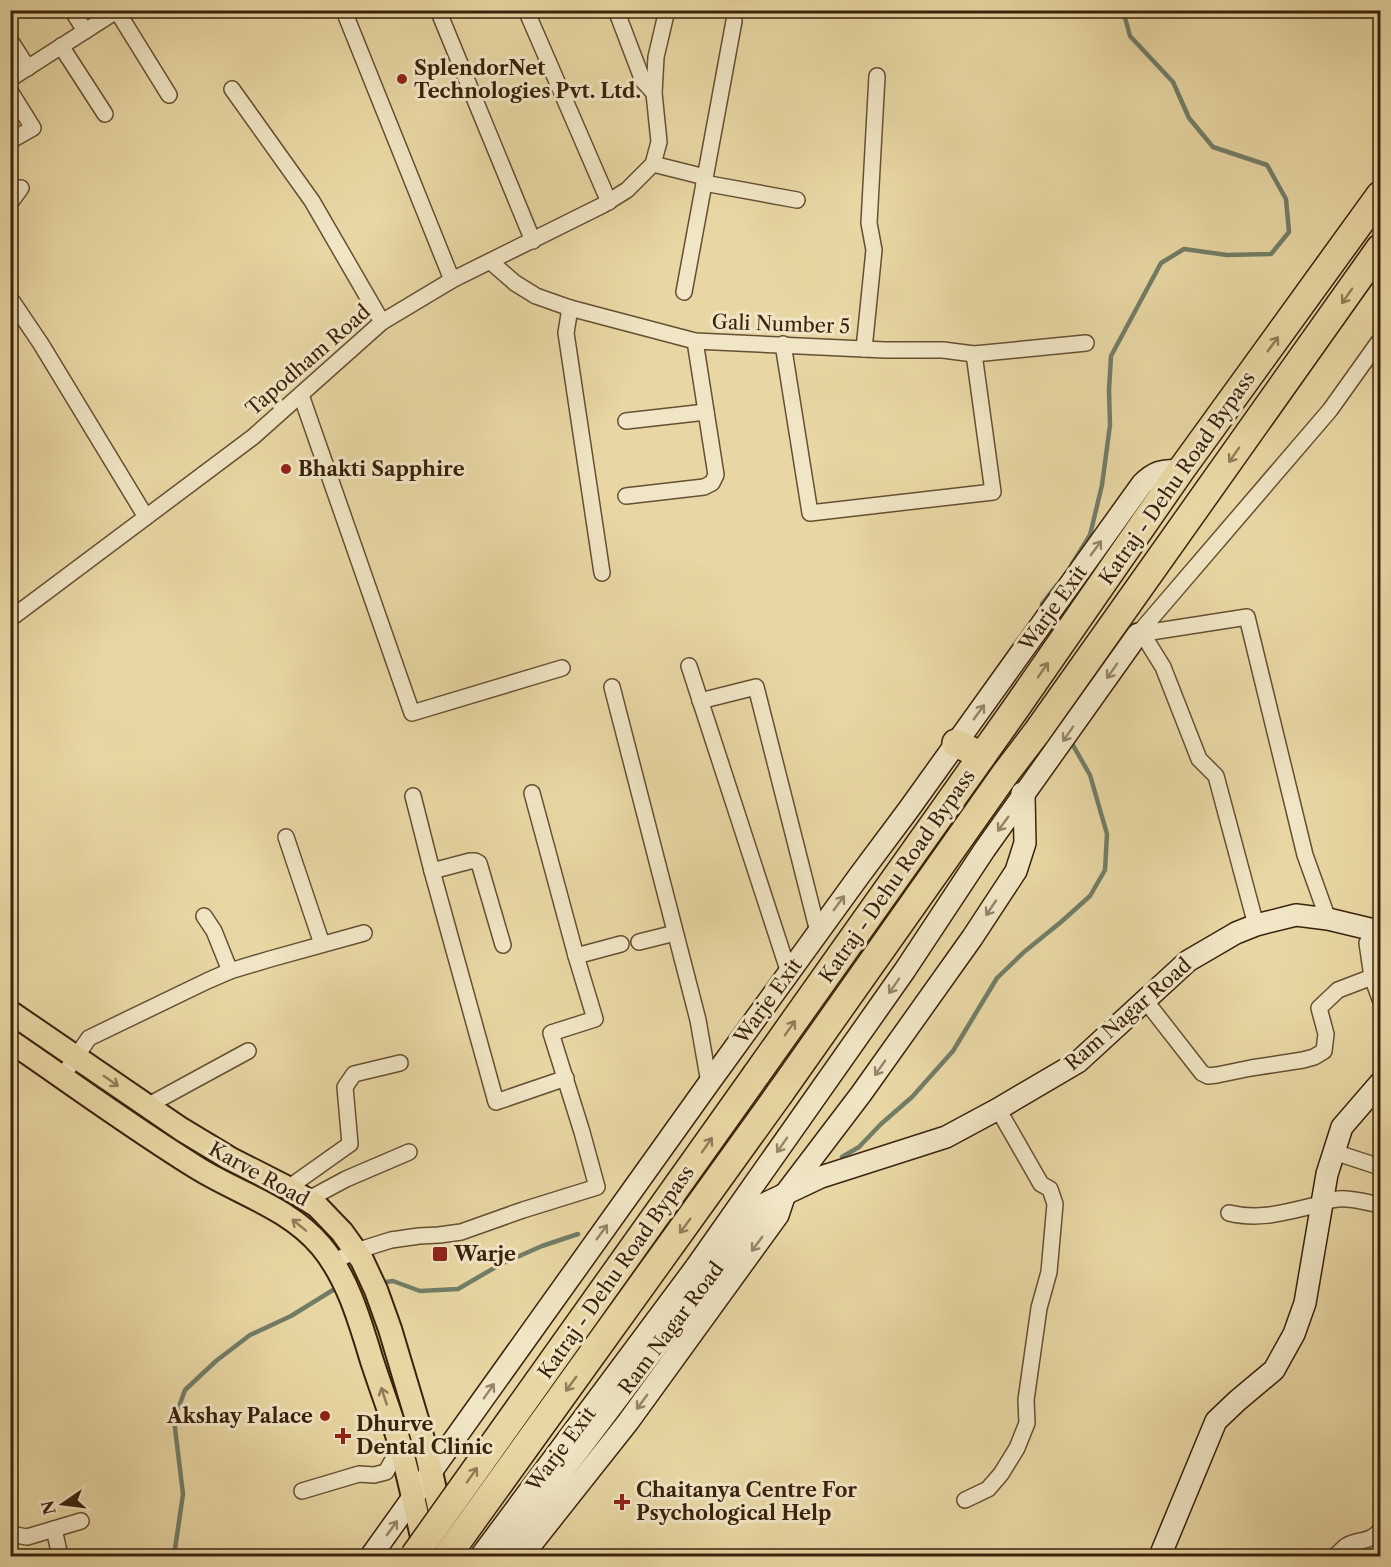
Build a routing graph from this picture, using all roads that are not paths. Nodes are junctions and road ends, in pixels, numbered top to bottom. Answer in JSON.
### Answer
{"nodes":[{"id":1,"x":72,"y":10,"type":"edge"},
{"id":2,"x":438,"y":10,"type":"edge"},
{"id":3,"x":526,"y":10,"type":"edge"},
{"id":4,"x":616,"y":10,"type":"edge"},
{"id":5,"x":667,"y":10,"type":"edge"},
{"id":6,"x":117,"y":11,"type":"edge"},
{"id":7,"x":344,"y":11,"type":"edge"},
{"id":8,"x":734,"y":21,"type":"dead end"},
{"id":9,"x":86,"y":31,"type":"junction"},
{"id":10,"x":10,"y":40,"type":"edge"},
{"id":11,"x":61,"y":46,"type":"junction"},
{"id":12,"x":28,"y":68,"type":"junction"},
{"id":13,"x":877,"y":76,"type":"dead end"},
{"id":14,"x":10,"y":79,"type":"edge"},
{"id":15,"x":232,"y":89,"type":"dead end"},
{"id":16,"x":10,"y":92,"type":"edge"},
{"id":17,"x":654,"y":93,"type":"junction"},
{"id":18,"x":169,"y":95,"type":"dead end"},
{"id":19,"x":105,"y":114,"type":"dead end"},
{"id":20,"x":10,"y":141,"type":"edge"},
{"id":21,"x":653,"y":164,"type":"junction"},
{"id":22,"x":705,"y":180,"type":"junction"},
{"id":23,"x":21,"y":188,"type":"dead end"},
{"id":24,"x":1380,"y":195,"type":"edge"},
{"id":25,"x":796,"y":200,"type":"dead end"},
{"id":26,"x":609,"y":202,"type":"junction"},
{"id":27,"x":10,"y":203,"type":"edge"},
{"id":28,"x":533,"y":241,"type":"junction"},
{"id":29,"x":1380,"y":248,"type":"edge"},
{"id":30,"x":491,"y":262,"type":"junction"},
{"id":31,"x":452,"y":280,"type":"junction"},
{"id":32,"x":684,"y":292,"type":"dead end"},
{"id":33,"x":12,"y":301,"type":"dead end"},
{"id":34,"x":570,"y":308,"type":"junction"},
{"id":35,"x":382,"y":322,"type":"junction"},
{"id":36,"x":1380,"y":340,"type":"edge"},
{"id":37,"x":695,"y":342,"type":"junction"},
{"id":38,"x":783,"y":344,"type":"junction"},
{"id":39,"x":1086,"y":344,"type":"dead end"},
{"id":40,"x":864,"y":349,"type":"junction"},
{"id":41,"x":974,"y":354,"type":"junction"},
{"id":42,"x":301,"y":395,"type":"junction"},
{"id":43,"x":706,"y":412,"type":"junction"},
{"id":44,"x":626,"y":421,"type":"dead end"},
{"id":45,"x":1181,"y":470,"type":"junction"},
{"id":46,"x":626,"y":496,"type":"dead end"},
{"id":47,"x":146,"y":517,"type":"junction"},
{"id":48,"x":602,"y":573,"type":"dead end"},
{"id":49,"x":10,"y":619,"type":"edge"},
{"id":50,"x":1108,"y":632,"type":"junction"},
{"id":51,"x":1138,"y":634,"type":"junction"},
{"id":52,"x":689,"y":666,"type":"dead end"},
{"id":53,"x":562,"y":668,"type":"dead end"},
{"id":54,"x":612,"y":687,"type":"dead end"},
{"id":55,"x":700,"y":701,"type":"junction"},
{"id":56,"x":956,"y":743,"type":"junction"},
{"id":57,"x":982,"y":756,"type":"junction"},
{"id":58,"x":1005,"y":774,"type":"junction"},
{"id":59,"x":532,"y":793,"type":"dead end"},
{"id":60,"x":414,"y":796,"type":"dead end"},
{"id":61,"x":1024,"y":796,"type":"junction"},
{"id":62,"x":286,"y":837,"type":"dead end"},
{"id":63,"x":432,"y":871,"type":"junction"},
{"id":64,"x":204,"y":916,"type":"dead end"},
{"id":65,"x":1328,"y":919,"type":"junction"},
{"id":66,"x":1256,"y":925,"type":"junction"},
{"id":67,"x":1377,"y":929,"type":"edge"},
{"id":68,"x":818,"y":932,"type":"junction"},
{"id":69,"x":364,"y":933,"type":"dead end"},
{"id":70,"x":675,"y":933,"type":"junction"},
{"id":71,"x":639,"y":942,"type":"dead end"},
{"id":72,"x":322,"y":944,"type":"junction"},
{"id":73,"x":621,"y":944,"type":"dead end"},
{"id":74,"x":503,"y":945,"type":"dead end"},
{"id":75,"x":576,"y":956,"type":"junction"},
{"id":76,"x":230,"y":971,"type":"junction"},
{"id":77,"x":789,"y":973,"type":"junction"},
{"id":78,"x":1372,"y":977,"type":"junction"},
{"id":79,"x":1380,"y":999,"type":"edge"},
{"id":80,"x":1145,"y":1000,"type":"junction"},
{"id":81,"x":10,"y":1012,"type":"edge"},
{"id":82,"x":10,"y":1041,"type":"edge"},
{"id":83,"x":248,"y":1051,"type":"dead end"},
{"id":84,"x":76,"y":1057,"type":"junction"},
{"id":85,"x":400,"y":1063,"type":"dead end"},
{"id":86,"x":62,"y":1077,"type":"junction"},
{"id":87,"x":566,"y":1078,"type":"junction"},
{"id":88,"x":709,"y":1083,"type":"junction"},
{"id":89,"x":1380,"y":1083,"type":"edge"},
{"id":90,"x":147,"y":1106,"type":"junction"},
{"id":91,"x":998,"y":1109,"type":"junction"},
{"id":92,"x":409,"y":1152,"type":"dead end"},
{"id":93,"x":1334,"y":1152,"type":"junction"},
{"id":94,"x":1380,"y":1167,"type":"edge"},
{"id":95,"x":298,"y":1194,"type":"junction"},
{"id":96,"x":784,"y":1194,"type":"junction"},
{"id":97,"x":1321,"y":1204,"type":"junction"},
{"id":98,"x":1380,"y":1205,"type":"edge"},
{"id":99,"x":1229,"y":1213,"type":"dead end"},
{"id":100,"x":359,"y":1256,"type":"junction"},
{"id":101,"x":335,"y":1265,"type":"junction"},
{"id":102,"x":401,"y":1449,"type":"junction"},
{"id":103,"x":431,"y":1473,"type":"junction"},
{"id":104,"x":302,"y":1491,"type":"dead end"},
{"id":105,"x":413,"y":1498,"type":"junction"},
{"id":106,"x":965,"y":1500,"type":"dead end"},
{"id":107,"x":81,"y":1521,"type":"dead end"},
{"id":108,"x":54,"y":1529,"type":"junction"},
{"id":109,"x":1380,"y":1530,"type":"edge"},
{"id":110,"x":10,"y":1534,"type":"edge"},
{"id":111,"x":60,"y":1557,"type":"edge"},
{"id":112,"x":371,"y":1557,"type":"edge"},
{"id":113,"x":414,"y":1557,"type":"edge"},
{"id":114,"x":427,"y":1557,"type":"edge"},
{"id":115,"x":449,"y":1557,"type":"edge"},
{"id":116,"x":481,"y":1557,"type":"edge"},
{"id":117,"x":499,"y":1557,"type":"edge"},
{"id":118,"x":522,"y":1557,"type":"edge"},
{"id":119,"x":1160,"y":1557,"type":"edge"},
{"id":120,"x":1335,"y":1557,"type":"edge"}],
"edges":[{"from":1,"to":9,"type":"street"},
{"from":2,"to":28,"type":"street"},
{"from":3,"to":26,"type":"street"},
{"from":4,"to":17,"type":"street"},
{"from":5,"to":17,"type":"street"},
{"from":6,"to":9,"type":"street"},
{"from":6,"to":18,"type":"street"},
{"from":7,"to":31,"type":"street"},
{"from":8,"to":22,"type":"street"},
{"from":9,"to":11,"type":"street"},
{"from":10,"to":12,"type":"street"},
{"from":11,"to":12,"type":"street"},
{"from":11,"to":19,"type":"street"},
{"from":12,"to":14,"type":"street"},
{"from":13,"to":40,"type":"street"},
{"from":15,"to":35,"type":"street"},
{"from":16,"to":20,"type":"street"},
{"from":17,"to":21,"type":"street"},
{"from":21,"to":22,"type":"street"},
{"from":21,"to":26,"type":"street","name":"Tapodham Road"},
{"from":22,"to":25,"type":"street"},
{"from":22,"to":32,"type":"street"},
{"from":23,"to":27,"type":"street"},
{"from":45,"to":24,"type":"highway","name":"Katraj - Dehu Road Bypass","one_way":true},
{"from":26,"to":28,"type":"street","name":"Tapodham Road"},
{"from":28,"to":30,"type":"street","name":"Tapodham Road"},
{"from":29,"to":50,"type":"highway","name":"Katraj - Dehu Road Bypass","one_way":true},
{"from":30,"to":31,"type":"street","name":"Tapodham Road"},
{"from":30,"to":34,"type":"street","name":"Gali Number 5"},
{"from":31,"to":35,"type":"street","name":"Tapodham Road"},
{"from":33,"to":47,"type":"street"},
{"from":34,"to":37,"type":"street","name":"Gali Number 5"},
{"from":34,"to":48,"type":"street"},
{"from":35,"to":42,"type":"street","name":"Tapodham Road"},
{"from":36,"to":51,"type":"street"},
{"from":37,"to":38,"type":"street","name":"Gali Number 5"},
{"from":37,"to":43,"type":"street"},
{"from":38,"to":40,"type":"street","name":"Gali Number 5"},
{"from":38,"to":41,"type":"street"},
{"from":39,"to":41,"type":"street","name":"Gali Number 5"},
{"from":40,"to":41,"type":"street","name":"Gali Number 5"},
{"from":42,"to":47,"type":"street","name":"Tapodham Road"},
{"from":42,"to":53,"type":"street"},
{"from":43,"to":44,"type":"street"},
{"from":43,"to":46,"type":"street"},
{"from":56,"to":45,"type":"street","name":"Warje Exit","one_way":true},
{"from":57,"to":45,"type":"highway","name":"Katraj - Dehu Road Bypass","one_way":true},
{"from":47,"to":49,"type":"street","name":"Tapodham Road"},
{"from":50,"to":51,"type":"street"},
{"from":50,"to":58,"type":"highway","name":"Katraj - Dehu Road Bypass"},
{"from":51,"to":61,"type":"street","name":"Warje Exit","one_way":true},
{"from":51,"to":65,"type":"street"},
{"from":51,"to":66,"type":"street"},
{"from":52,"to":55,"type":"street"},
{"from":54,"to":70,"type":"street"},
{"from":55,"to":68,"type":"street"},
{"from":55,"to":77,"type":"street"},
{"from":56,"to":57,"type":"highway"},
{"from":68,"to":56,"type":"street","name":"Warje Exit","one_way":true},
{"from":113,"to":57,"type":"highway","name":"Katraj - Dehu Road Bypass","one_way":true,"bridge":true},
{"from":58,"to":61,"type":"street"},
{"from":58,"to":115,"type":"highway","name":"Katraj - Dehu Road Bypass","one_way":true,"bridge":true},
{"from":59,"to":75,"type":"street"},
{"from":60,"to":63,"type":"street"},
{"from":61,"to":96,"type":"street","one_way":true},
{"from":61,"to":116,"type":"street","name":"Warje Exit","one_way":true},
{"from":62,"to":72,"type":"street"},
{"from":63,"to":74,"type":"street"},
{"from":63,"to":87,"type":"street"},
{"from":64,"to":76,"type":"street"},
{"from":65,"to":66,"type":"street","name":"Ram Nagar Road"},
{"from":65,"to":67,"type":"street","name":"Ram Nagar Road"},
{"from":66,"to":80,"type":"street","name":"Ram Nagar Road"},
{"from":67,"to":78,"type":"street"},
{"from":68,"to":77,"type":"street","name":"Warje Exit"},
{"from":69,"to":72,"type":"street"},
{"from":70,"to":71,"type":"street"},
{"from":70,"to":88,"type":"street"},
{"from":72,"to":76,"type":"street"},
{"from":73,"to":75,"type":"street"},
{"from":75,"to":87,"type":"street"},
{"from":76,"to":84,"type":"street"},
{"from":77,"to":88,"type":"street","name":"Warje Exit"},
{"from":78,"to":79,"type":"street"},
{"from":78,"to":80,"type":"street"},
{"from":80,"to":91,"type":"street","name":"Ram Nagar Road"},
{"from":81,"to":84,"type":"main road","name":"Karve Road"},
{"from":82,"to":86,"type":"main road","name":"Karve Road"},
{"from":83,"to":90,"type":"street"},
{"from":84,"to":86,"type":"street"},
{"from":84,"to":90,"type":"main road","name":"Karve Road","one_way":true},
{"from":85,"to":95,"type":"street"},
{"from":101,"to":86,"type":"main road","name":"Karve Road","one_way":true},
{"from":87,"to":100,"type":"street"},
{"from":103,"to":88,"type":"street","name":"Warje Exit","one_way":true},
{"from":89,"to":93,"type":"street"},
{"from":90,"to":95,"type":"main road","name":"Karve Road"},
{"from":91,"to":96,"type":"street","name":"Ram Nagar Road"},
{"from":91,"to":106,"type":"street"},
{"from":92,"to":95,"type":"street"},
{"from":93,"to":94,"type":"street"},
{"from":93,"to":97,"type":"street"},
{"from":95,"to":100,"type":"main road","name":"Karve Road"},
{"from":96,"to":117,"type":"street","name":"Ram Nagar Road"},
{"from":96,"to":118,"type":"street","name":"Ram Nagar Road","one_way":true},
{"from":97,"to":98,"type":"street"},
{"from":97,"to":99,"type":"street"},
{"from":97,"to":119,"type":"street"},
{"from":100,"to":101,"type":"street"},
{"from":100,"to":103,"type":"main road","name":"Karve Road"},
{"from":102,"to":101,"type":"main road","name":"Karve Road","one_way":true},
{"from":102,"to":104,"type":"street"},
{"from":102,"to":105,"type":"main road","name":"Karve Road"},
{"from":103,"to":105,"type":"street","name":"Warje Exit"},
{"from":103,"to":115,"type":"main road","name":"Karve Road"},
{"from":112,"to":105,"type":"street","name":"Warje Exit","one_way":true},
{"from":105,"to":114,"type":"main road","name":"Karve Road"},
{"from":107,"to":108,"type":"street"},
{"from":108,"to":110,"type":"street"},
{"from":108,"to":111,"type":"street"},
{"from":109,"to":120,"type":"street"}]}
